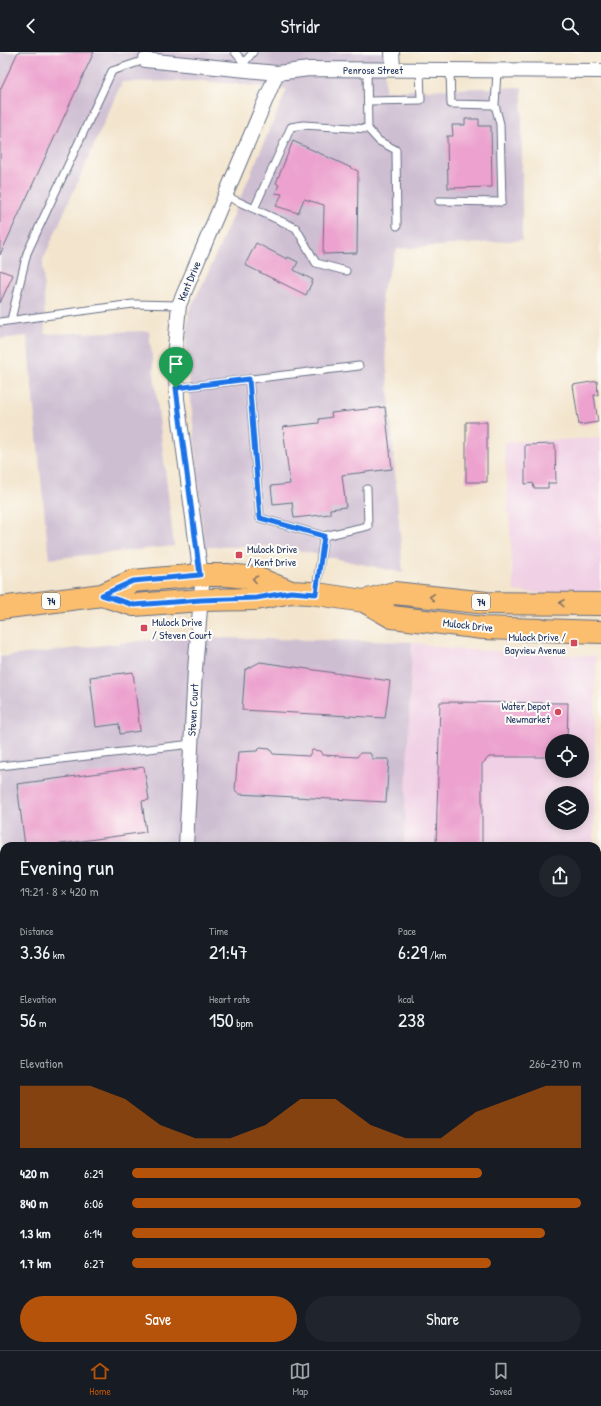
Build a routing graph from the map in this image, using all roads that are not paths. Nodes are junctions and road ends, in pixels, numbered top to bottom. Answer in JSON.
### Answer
{"nodes":[{"id":1,"x":235,"y":52,"type":"edge"},
{"id":2,"x":252,"y":52,"type":"edge"},
{"id":3,"x":392,"y":52,"type":"edge"},
{"id":4,"x":145,"y":60,"type":"joint"},
{"id":5,"x":244,"y":67,"type":"junction"},
{"id":6,"x":367,"y":69,"type":"junction"},
{"id":7,"x":392,"y":69,"type":"junction"},
{"id":8,"x":420,"y":70,"type":"junction"},
{"id":9,"x":450,"y":70,"type":"junction"},
{"id":10,"x":497,"y":71,"type":"junction"},
{"id":11,"x":601,"y":71,"type":"edge"},
{"id":12,"x":277,"y":73,"type":"junction"},
{"id":13,"x":368,"y":101,"type":"junction"},
{"id":14,"x":495,"y":105,"type":"junction"},
{"id":15,"x":368,"y":129,"type":"junction"},
{"id":16,"x":226,"y":196,"type":"junction"},
{"id":17,"x":439,"y":201,"type":"dead end"},
{"id":18,"x":254,"y":209,"type":"junction"},
{"id":19,"x":397,"y":226,"type":"dead end"},
{"id":20,"x":346,"y":271,"type":"dead end"},
{"id":21,"x":179,"y":305,"type":"junction"},
{"id":22,"x":11,"y":320,"type":"junction"},
{"id":23,"x":0,"y":322,"type":"edge"},
{"id":24,"x":359,"y":366,"type":"dead end"},
{"id":25,"x":249,"y":379,"type":"junction"},
{"id":26,"x":176,"y":388,"type":"junction"},
{"id":27,"x":367,"y":489,"type":"dead end"},
{"id":28,"x":324,"y":536,"type":"junction"},
{"id":29,"x":200,"y":575,"type":"junction"},
{"id":30,"x":291,"y":592,"type":"junction"},
{"id":31,"x":316,"y":594,"type":"junction"},
{"id":32,"x":102,"y":595,"type":"junction"},
{"id":33,"x":201,"y":600,"type":"junction"},
{"id":34,"x":364,"y":601,"type":"junction"},
{"id":35,"x":601,"y":604,"type":"edge"},
{"id":36,"x":0,"y":608,"type":"edge"},
{"id":37,"x":601,"y":632,"type":"edge"},
{"id":38,"x":192,"y":744,"type":"junction"},
{"id":39,"x":0,"y":766,"type":"edge"},
{"id":40,"x":186,"y":842,"type":"edge"}],
"edges":[{"from":1,"to":5,"type":"lane"},
{"from":2,"to":5,"type":"lane"},
{"from":3,"to":7,"type":"street"},
{"from":4,"to":5,"type":"street","name":"Penrose Street"},
{"from":4,"to":22,"type":"lane"},
{"from":5,"to":12,"type":"street","name":"Penrose Street"},
{"from":6,"to":7,"type":"street","name":"Penrose Street"},
{"from":6,"to":12,"type":"street","name":"Penrose Street"},
{"from":6,"to":13,"type":"lane"},
{"from":7,"to":8,"type":"street","name":"Penrose Street"},
{"from":8,"to":9,"type":"street","name":"Penrose Street"},
{"from":8,"to":13,"type":"lane"},
{"from":9,"to":10,"type":"street","name":"Penrose Street"},
{"from":9,"to":14,"type":"lane"},
{"from":10,"to":11,"type":"street","name":"Penrose Street"},
{"from":10,"to":14,"type":"lane"},
{"from":12,"to":16,"type":"street","name":"Kent Drive"},
{"from":13,"to":15,"type":"lane"},
{"from":14,"to":17,"type":"lane"},
{"from":15,"to":18,"type":"lane"},
{"from":15,"to":19,"type":"lane"},
{"from":16,"to":18,"type":"lane"},
{"from":16,"to":21,"type":"street","name":"Kent Drive"},
{"from":18,"to":20,"type":"lane"},
{"from":21,"to":22,"type":"lane"},
{"from":21,"to":26,"type":"street","name":"Kent Drive"},
{"from":22,"to":23,"type":"lane"},
{"from":24,"to":25,"type":"lane"},
{"from":25,"to":26,"type":"lane"},
{"from":25,"to":28,"type":"lane"},
{"from":26,"to":29,"type":"street","name":"Kent Drive"},
{"from":27,"to":28,"type":"lane"},
{"from":28,"to":31,"type":"lane"},
{"from":30,"to":29,"type":"main road","name":"Mulock Drive","number":"74","one_way":true},
{"from":29,"to":32,"type":"main road","name":"Mulock Drive","number":"74"},
{"from":29,"to":33,"type":"street","name":"Steven Court"},
{"from":30,"to":31,"type":"main road","name":"Mulock Drive","number":"74"},
{"from":30,"to":33,"type":"main road","name":"Mulock Drive","number":"74"},
{"from":31,"to":34,"type":"main road","name":"Mulock Drive","number":"74"},
{"from":32,"to":33,"type":"main road","name":"Mulock Drive","number":"74"},
{"from":32,"to":36,"type":"main road","name":"Mulock Drive","number":"74"},
{"from":33,"to":38,"type":"street","name":"Steven Court"},
{"from":35,"to":34,"type":"main road","name":"Mulock Drive","number":"74","one_way":true},
{"from":34,"to":37,"type":"main road","name":"Mulock Drive","number":"74"},
{"from":38,"to":39,"type":"lane"},
{"from":38,"to":40,"type":"street","name":"Steven Court"}]}
